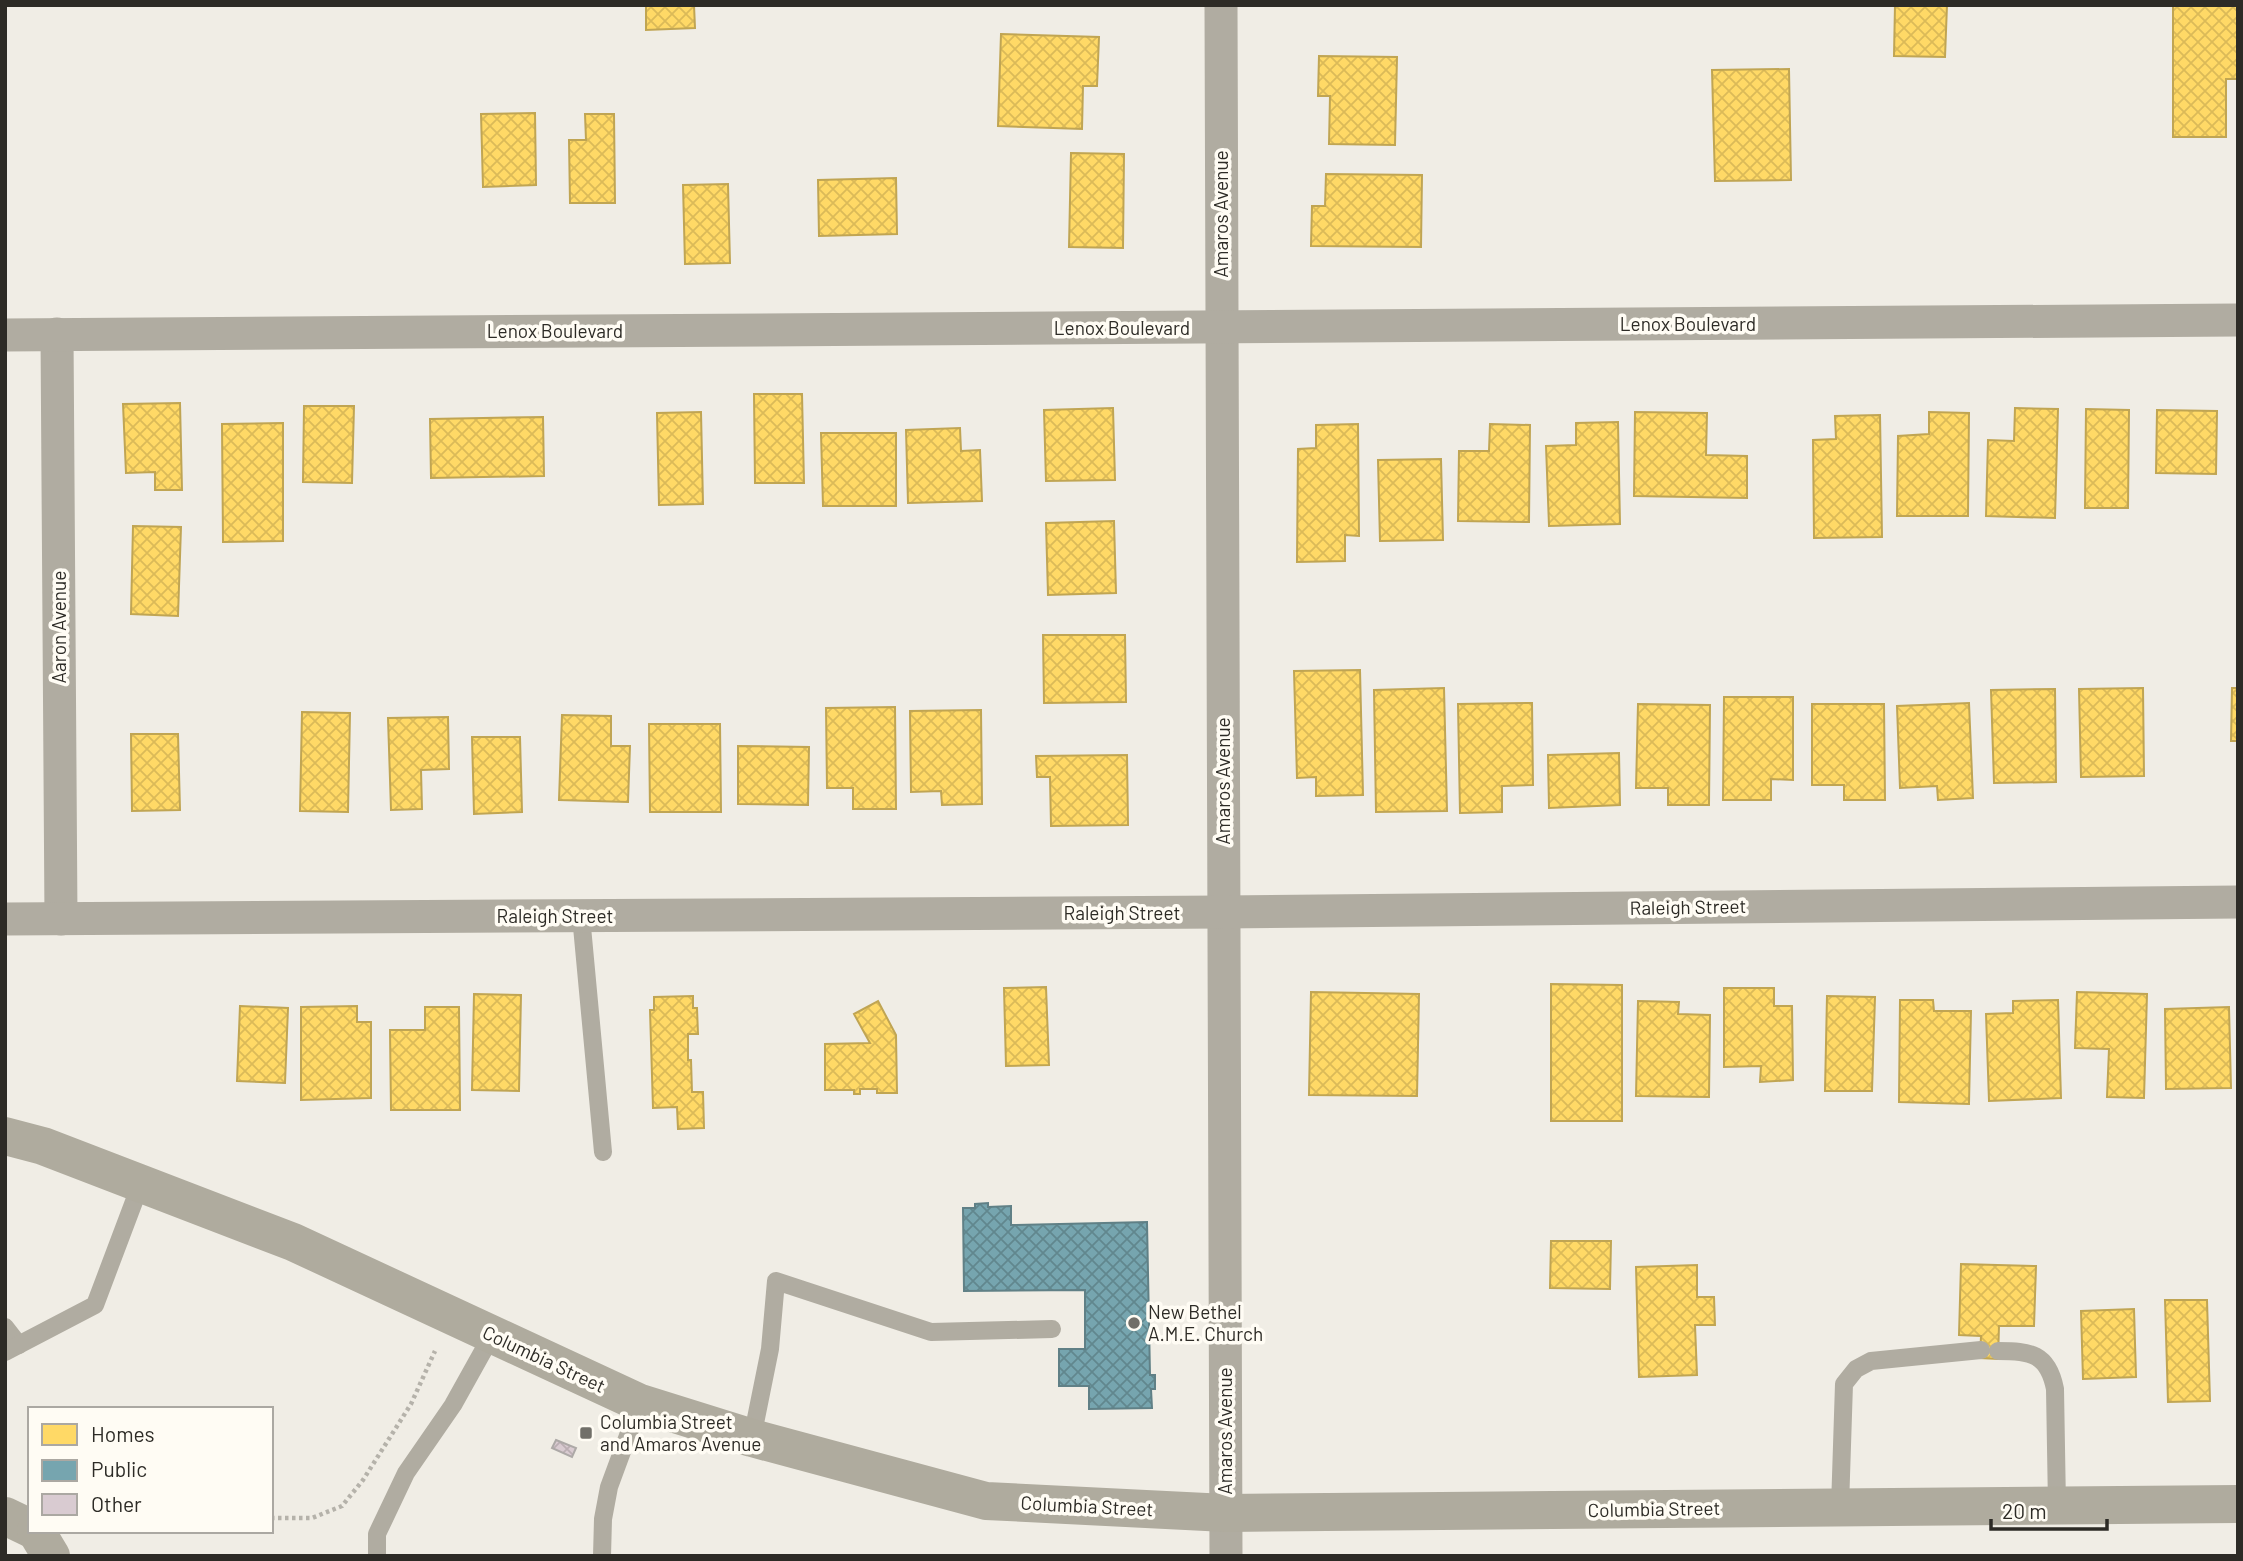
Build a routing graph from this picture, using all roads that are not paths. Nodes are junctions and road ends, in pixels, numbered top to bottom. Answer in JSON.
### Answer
{"nodes":[{"id":1,"x":1221,"y":5,"type":"edge"},
{"id":2,"x":2238,"y":320,"type":"edge"},
{"id":3,"x":1222,"y":327,"type":"junction"},
{"id":4,"x":57,"y":334,"type":"junction"},
{"id":5,"x":5,"y":335,"type":"edge"},
{"id":6,"x":2238,"y":902,"type":"edge"},
{"id":7,"x":1224,"y":912,"type":"junction"},
{"id":8,"x":581,"y":916,"type":"junction"},
{"id":9,"x":5,"y":919,"type":"edge"},
{"id":10,"x":61,"y":919,"type":"junction"},
{"id":11,"x":5,"y":1136,"type":"edge"},
{"id":12,"x":603,"y":1152,"type":"dead end"},
{"id":13,"x":141,"y":1184,"type":"junction"},
{"id":14,"x":5,"y":1327,"type":"edge"},
{"id":15,"x":1052,"y":1329,"type":"dead end"},
{"id":16,"x":492,"y":1335,"type":"junction"},
{"id":17,"x":12,"y":1348,"type":"edge"},
{"id":18,"x":640,"y":1403,"type":"junction"},
{"id":19,"x":752,"y":1438,"type":"junction"},
{"id":20,"x":2238,"y":1504,"type":"edge"},
{"id":21,"x":2057,"y":1506,"type":"junction"},
{"id":22,"x":1840,"y":1507,"type":"junction"},
{"id":23,"x":1226,"y":1513,"type":"junction"},
{"id":24,"x":377,"y":1556,"type":"edge"},
{"id":25,"x":602,"y":1556,"type":"edge"},
{"id":26,"x":1226,"y":1556,"type":"edge"}],
"edges":[{"from":1,"to":3,"type":"street","name":"Amaros Avenue"},
{"from":2,"to":3,"type":"street","name":"Lenox Boulevard"},
{"from":3,"to":4,"type":"street","name":"Lenox Boulevard"},
{"from":3,"to":7,"type":"street","name":"Amaros Avenue"},
{"from":4,"to":5,"type":"street","name":"Lenox Boulevard"},
{"from":4,"to":10,"type":"street","name":"Aaron Avenue"},
{"from":6,"to":7,"type":"street","name":"Raleigh Street"},
{"from":7,"to":8,"type":"street","name":"Raleigh Street"},
{"from":7,"to":23,"type":"street","name":"Amaros Avenue"},
{"from":8,"to":10,"type":"street","name":"Raleigh Street"},
{"from":8,"to":12,"type":"lane"},
{"from":9,"to":10,"type":"street","name":"Raleigh Street"},
{"from":11,"to":13,"type":"street","name":"Columbia Street"},
{"from":13,"to":16,"type":"street","name":"Columbia Street"},
{"from":13,"to":17,"type":"lane"},
{"from":14,"to":17,"type":"lane"},
{"from":15,"to":19,"type":"lane"},
{"from":16,"to":18,"type":"street","name":"Columbia Street"},
{"from":16,"to":24,"type":"lane"},
{"from":18,"to":19,"type":"street","name":"Columbia Street"},
{"from":18,"to":25,"type":"lane"},
{"from":19,"to":23,"type":"street","name":"Columbia Street"},
{"from":20,"to":21,"type":"street","name":"Columbia Street"},
{"from":21,"to":22,"type":"street","name":"Columbia Street"},
{"from":21,"to":22,"type":"lane"},
{"from":22,"to":23,"type":"street","name":"Columbia Street"},
{"from":23,"to":26,"type":"street","name":"Amaros Avenue"}]}
